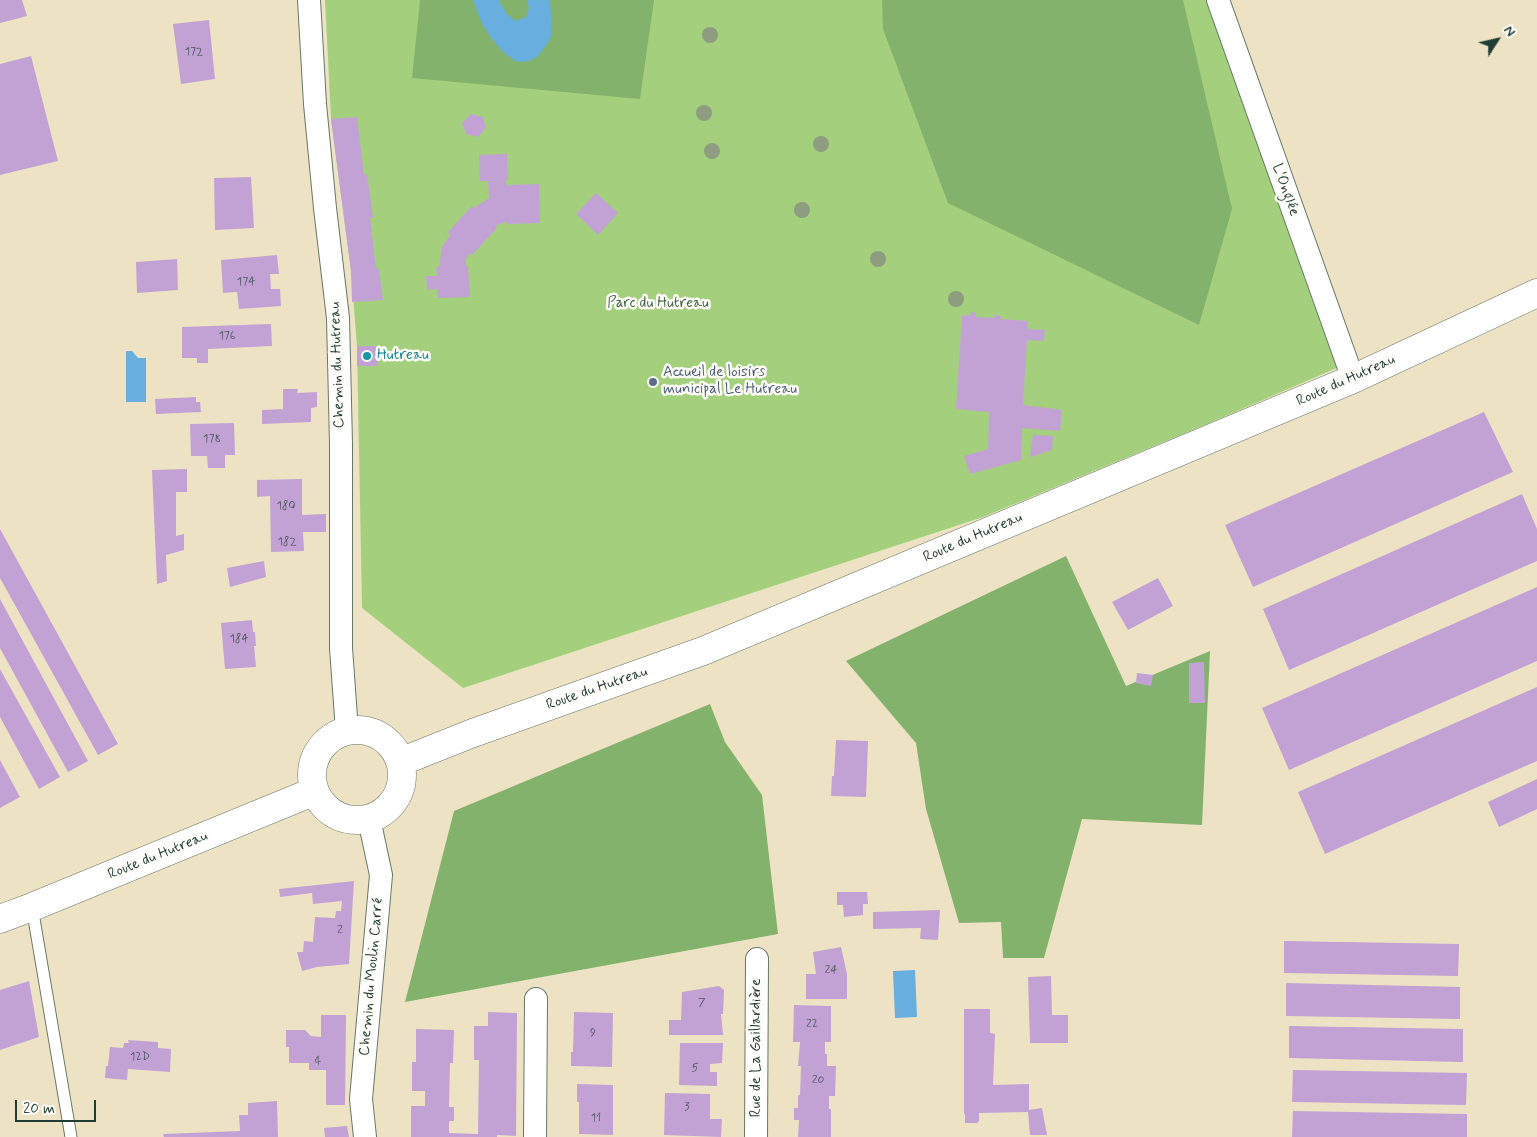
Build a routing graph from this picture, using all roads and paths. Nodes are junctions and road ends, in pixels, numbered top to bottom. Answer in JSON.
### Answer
{"nodes":[{"id":1,"x":310,"y":0,"type":"edge"},
{"id":2,"x":1218,"y":0,"type":"edge"},
{"id":3,"x":1537,"y":293,"type":"edge"},
{"id":4,"x":1353,"y":379,"type":"junction"},
{"id":5,"x":347,"y":731,"type":"junction"},
{"id":6,"x":400,"y":762,"type":"junction"},
{"id":7,"x":315,"y":791,"type":"junction"},
{"id":8,"x":369,"y":819,"type":"junction"},
{"id":9,"x":32,"y":907,"type":"junction"},
{"id":10,"x":0,"y":919,"type":"edge"},
{"id":11,"x":757,"y":959,"type":"dead end"},
{"id":12,"x":536,"y":999,"type":"dead end"},
{"id":13,"x":71,"y":1137,"type":"edge"},
{"id":14,"x":365,"y":1137,"type":"edge"},
{"id":15,"x":535,"y":1137,"type":"edge"},
{"id":16,"x":756,"y":1137,"type":"edge"}],
"edges":[{"from":1,"to":5,"type":"street","name":"Chemin du Hutreau"},
{"from":2,"to":4,"type":"street","name":"L'Onglée"},
{"from":3,"to":4,"type":"street","name":"Route du Hutreau"},
{"from":4,"to":6,"type":"street","name":"Route du Hutreau"},
{"from":5,"to":6,"type":"street"},
{"from":5,"to":7,"type":"street"},
{"from":6,"to":8,"type":"street"},
{"from":7,"to":8,"type":"street"},
{"from":7,"to":9,"type":"street","name":"Route du Hutreau"},
{"from":8,"to":14,"type":"street","name":"Chemin du Moulin Carré"},
{"from":9,"to":10,"type":"street","name":"Route du Hutreau"},
{"from":9,"to":13,"type":"lane"},
{"from":11,"to":16,"type":"street","name":"Rue de La Gaillardière"},
{"from":12,"to":15,"type":"street"}]}
